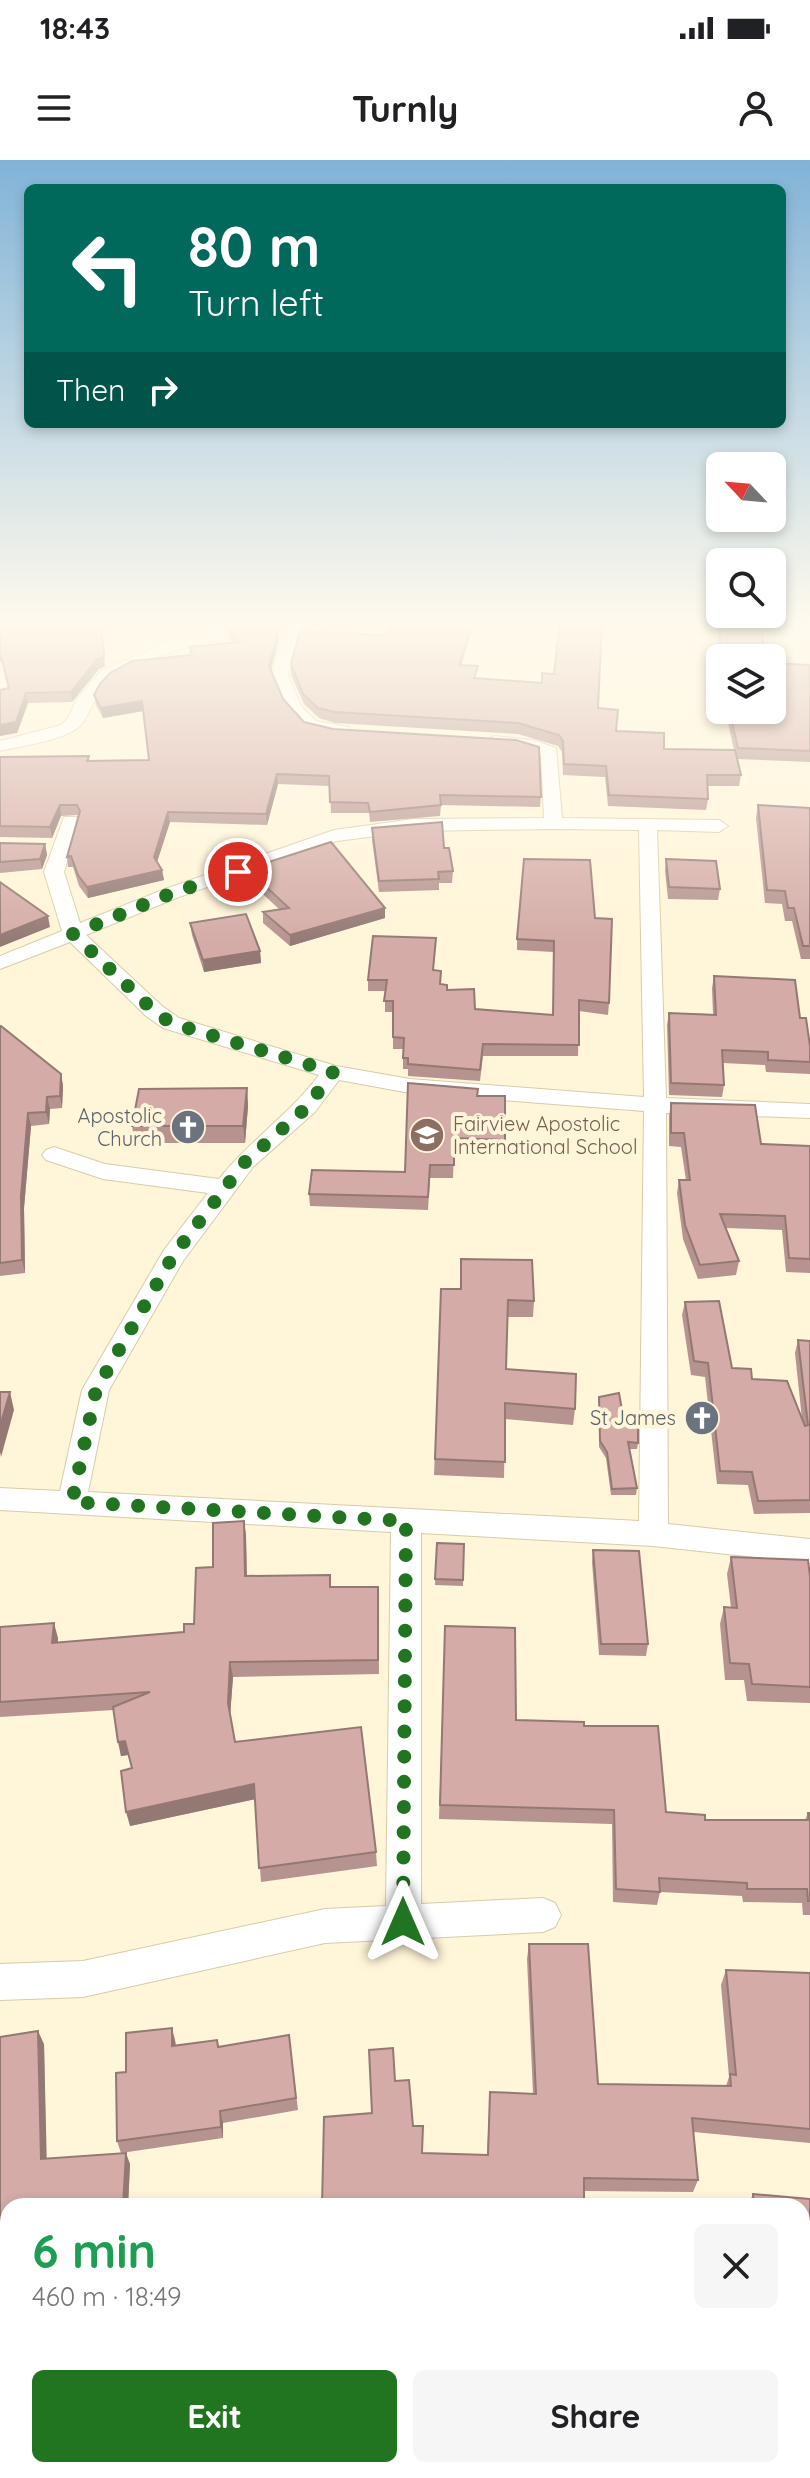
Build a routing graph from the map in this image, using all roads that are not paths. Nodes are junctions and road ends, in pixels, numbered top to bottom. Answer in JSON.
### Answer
{"nodes":[{"id":1,"x":66,"y":729,"type":"edge"},
{"id":2,"x":339,"y":729,"type":"edge"},
{"id":3,"x":365,"y":733,"type":"edge"},
{"id":4,"x":474,"y":740,"type":"edge"},
{"id":5,"x":0,"y":746,"type":"edge"},
{"id":6,"x":70,"y":821,"type":"edge"},
{"id":7,"x":553,"y":823,"type":"junction"},
{"id":8,"x":648,"y":825,"type":"junction"},
{"id":9,"x":719,"y":826,"type":"dead end"},
{"id":10,"x":73,"y":934,"type":"junction"},
{"id":11,"x":0,"y":963,"type":"edge"},
{"id":12,"x":333,"y":1072,"type":"junction"},
{"id":13,"x":655,"y":1105,"type":"junction"},
{"id":14,"x":810,"y":1111,"type":"edge"},
{"id":15,"x":54,"y":1155,"type":"dead end"},
{"id":16,"x":226,"y":1188,"type":"junction"},
{"id":17,"x":0,"y":1499,"type":"edge"},
{"id":18,"x":72,"y":1502,"type":"junction"},
{"id":19,"x":406,"y":1521,"type":"junction"},
{"id":20,"x":653,"y":1534,"type":"junction"},
{"id":21,"x":810,"y":1551,"type":"edge"},
{"id":22,"x":543,"y":1915,"type":"dead end"},
{"id":23,"x":403,"y":1922,"type":"junction"},
{"id":24,"x":0,"y":1982,"type":"edge"}],
"edges":[{"from":1,"to":5,"type":"street"},
{"from":2,"to":3,"type":"street"},
{"from":4,"to":7,"type":"street"},
{"from":6,"to":10,"type":"street"},
{"from":7,"to":8,"type":"street"},
{"from":7,"to":10,"type":"street"},
{"from":8,"to":9,"type":"street"},
{"from":8,"to":13,"type":"street"},
{"from":10,"to":11,"type":"street"},
{"from":10,"to":12,"type":"street"},
{"from":12,"to":13,"type":"street"},
{"from":12,"to":16,"type":"street"},
{"from":13,"to":14,"type":"street"},
{"from":13,"to":20,"type":"street"},
{"from":15,"to":16,"type":"street"},
{"from":16,"to":18,"type":"street"},
{"from":17,"to":18,"type":"street"},
{"from":18,"to":19,"type":"street"},
{"from":19,"to":20,"type":"street"},
{"from":19,"to":23,"type":"street"},
{"from":20,"to":21,"type":"street"},
{"from":22,"to":23,"type":"street"},
{"from":23,"to":24,"type":"street"}]}
